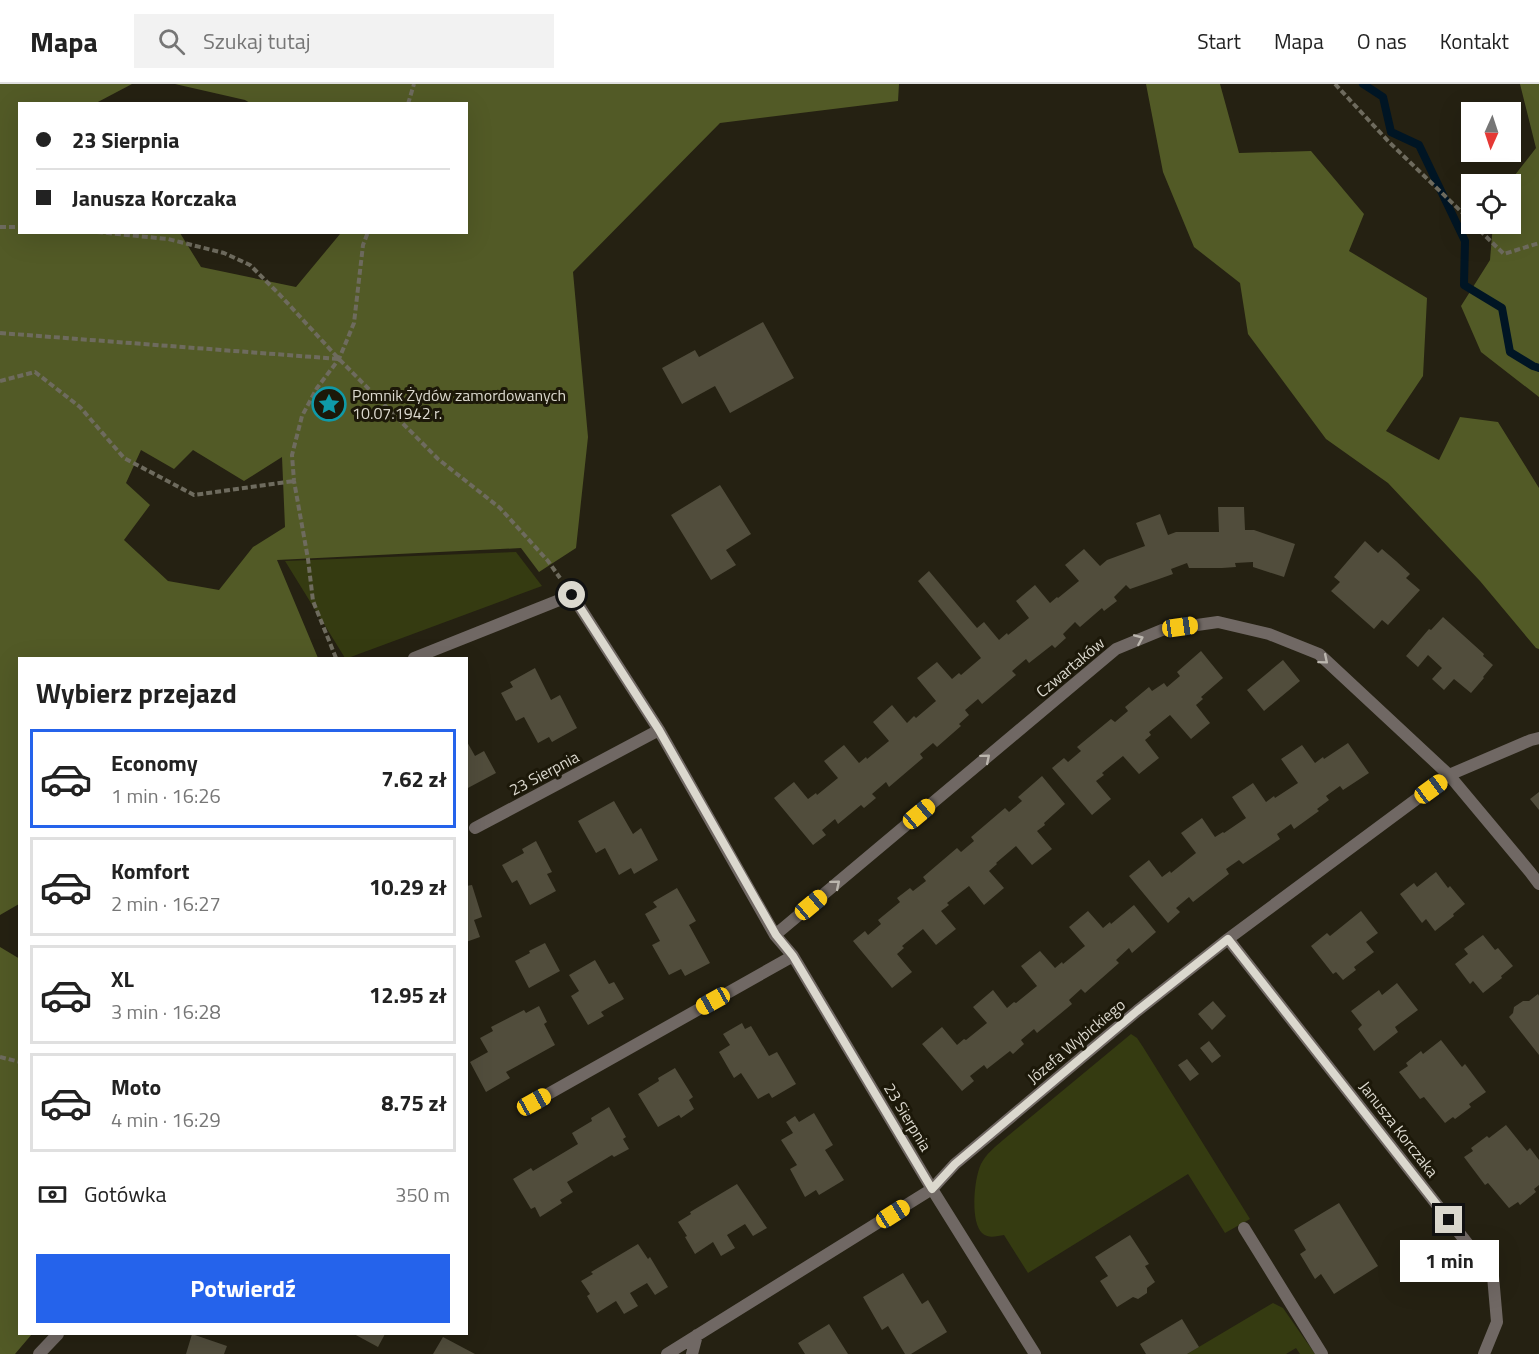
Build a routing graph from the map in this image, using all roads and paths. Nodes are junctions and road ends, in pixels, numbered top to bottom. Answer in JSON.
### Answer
{"nodes":[{"id":1,"x":414,"y":84,"type":"edge"},
{"id":2,"x":1335,"y":84,"type":"edge"},
{"id":3,"x":409,"y":102,"type":"edge"},
{"id":4,"x":1461,"y":212,"type":"edge"},
{"id":5,"x":0,"y":227,"type":"edge"},
{"id":6,"x":18,"y":227,"type":"edge"},
{"id":7,"x":117,"y":234,"type":"edge"},
{"id":8,"x":367,"y":234,"type":"edge"},
{"id":9,"x":1483,"y":234,"type":"edge"},
{"id":10,"x":1539,"y":243,"type":"edge"},
{"id":11,"x":0,"y":333,"type":"edge"},
{"id":12,"x":339,"y":360,"type":"junction"},
{"id":13,"x":0,"y":381,"type":"edge"},
{"id":14,"x":294,"y":481,"type":"junction"},
{"id":15,"x":572,"y":595,"type":"junction"},
{"id":16,"x":336,"y":657,"type":"edge"},
{"id":17,"x":417,"y":657,"type":"edge"},
{"id":18,"x":659,"y":730,"type":"junction"},
{"id":19,"x":1539,"y":738,"type":"edge"},
{"id":20,"x":1449,"y":775,"type":"junction"},
{"id":21,"x":475,"y":828,"type":"dead end"},
{"id":22,"x":1539,"y":884,"type":"edge"},
{"id":23,"x":776,"y":935,"type":"junction"},
{"id":24,"x":1228,"y":939,"type":"junction"},
{"id":25,"x":793,"y":956,"type":"junction"},
{"id":26,"x":0,"y":1057,"type":"edge"},
{"id":27,"x":18,"y":1062,"type":"edge"},
{"id":28,"x":534,"y":1102,"type":"dead end"},
{"id":29,"x":932,"y":1189,"type":"junction"},
{"id":30,"x":1244,"y":1228,"type":"dead end"},
{"id":31,"x":57,"y":1335,"type":"edge"},
{"id":32,"x":697,"y":1335,"type":"junction"},
{"id":33,"x":39,"y":1354,"type":"edge"},
{"id":34,"x":666,"y":1354,"type":"edge"},
{"id":35,"x":692,"y":1354,"type":"edge"},
{"id":36,"x":1035,"y":1354,"type":"edge"},
{"id":37,"x":1322,"y":1354,"type":"edge"},
{"id":38,"x":1485,"y":1354,"type":"edge"}],
"edges":[{"from":1,"to":3,"type":"path"},
{"from":2,"to":4,"type":"path"},
{"from":5,"to":6,"type":"path"},
{"from":7,"to":12,"type":"path"},
{"from":8,"to":12,"type":"path"},
{"from":9,"to":10,"type":"path"},
{"from":11,"to":12,"type":"path"},
{"from":12,"to":14,"type":"path"},
{"from":12,"to":15,"type":"path"},
{"from":13,"to":14,"type":"path"},
{"from":14,"to":16,"type":"path"},
{"from":15,"to":17,"type":"street"},
{"from":15,"to":18,"type":"street","name":"23 Sierpnia"},
{"from":18,"to":21,"type":"street","name":"23 Sierpnia"},
{"from":18,"to":23,"type":"street","name":"23 Sierpnia"},
{"from":19,"to":20,"type":"street","name":"Józefa Wybickiego"},
{"from":20,"to":22,"type":"street","name":"Czwartaków"},
{"from":23,"to":20,"type":"street","name":"Czwartaków","one_way":true},
{"from":20,"to":24,"type":"street","name":"Józefa Wybickiego"},
{"from":23,"to":25,"type":"street","name":"23 Sierpnia"},
{"from":24,"to":29,"type":"street","name":"Józefa Wybickiego"},
{"from":24,"to":38,"type":"street","name":"Janusza Korczaka"},
{"from":25,"to":28,"type":"street"},
{"from":25,"to":29,"type":"street","name":"23 Sierpnia"},
{"from":26,"to":27,"type":"path"},
{"from":29,"to":32,"type":"street","name":"Józefa Wybickiego"},
{"from":29,"to":36,"type":"street","name":"23 Sierpnia"},
{"from":30,"to":37,"type":"street"},
{"from":31,"to":33,"type":"street"},
{"from":32,"to":34,"type":"street","name":"Józefa Wybickiego"},
{"from":32,"to":35,"type":"street"}]}
